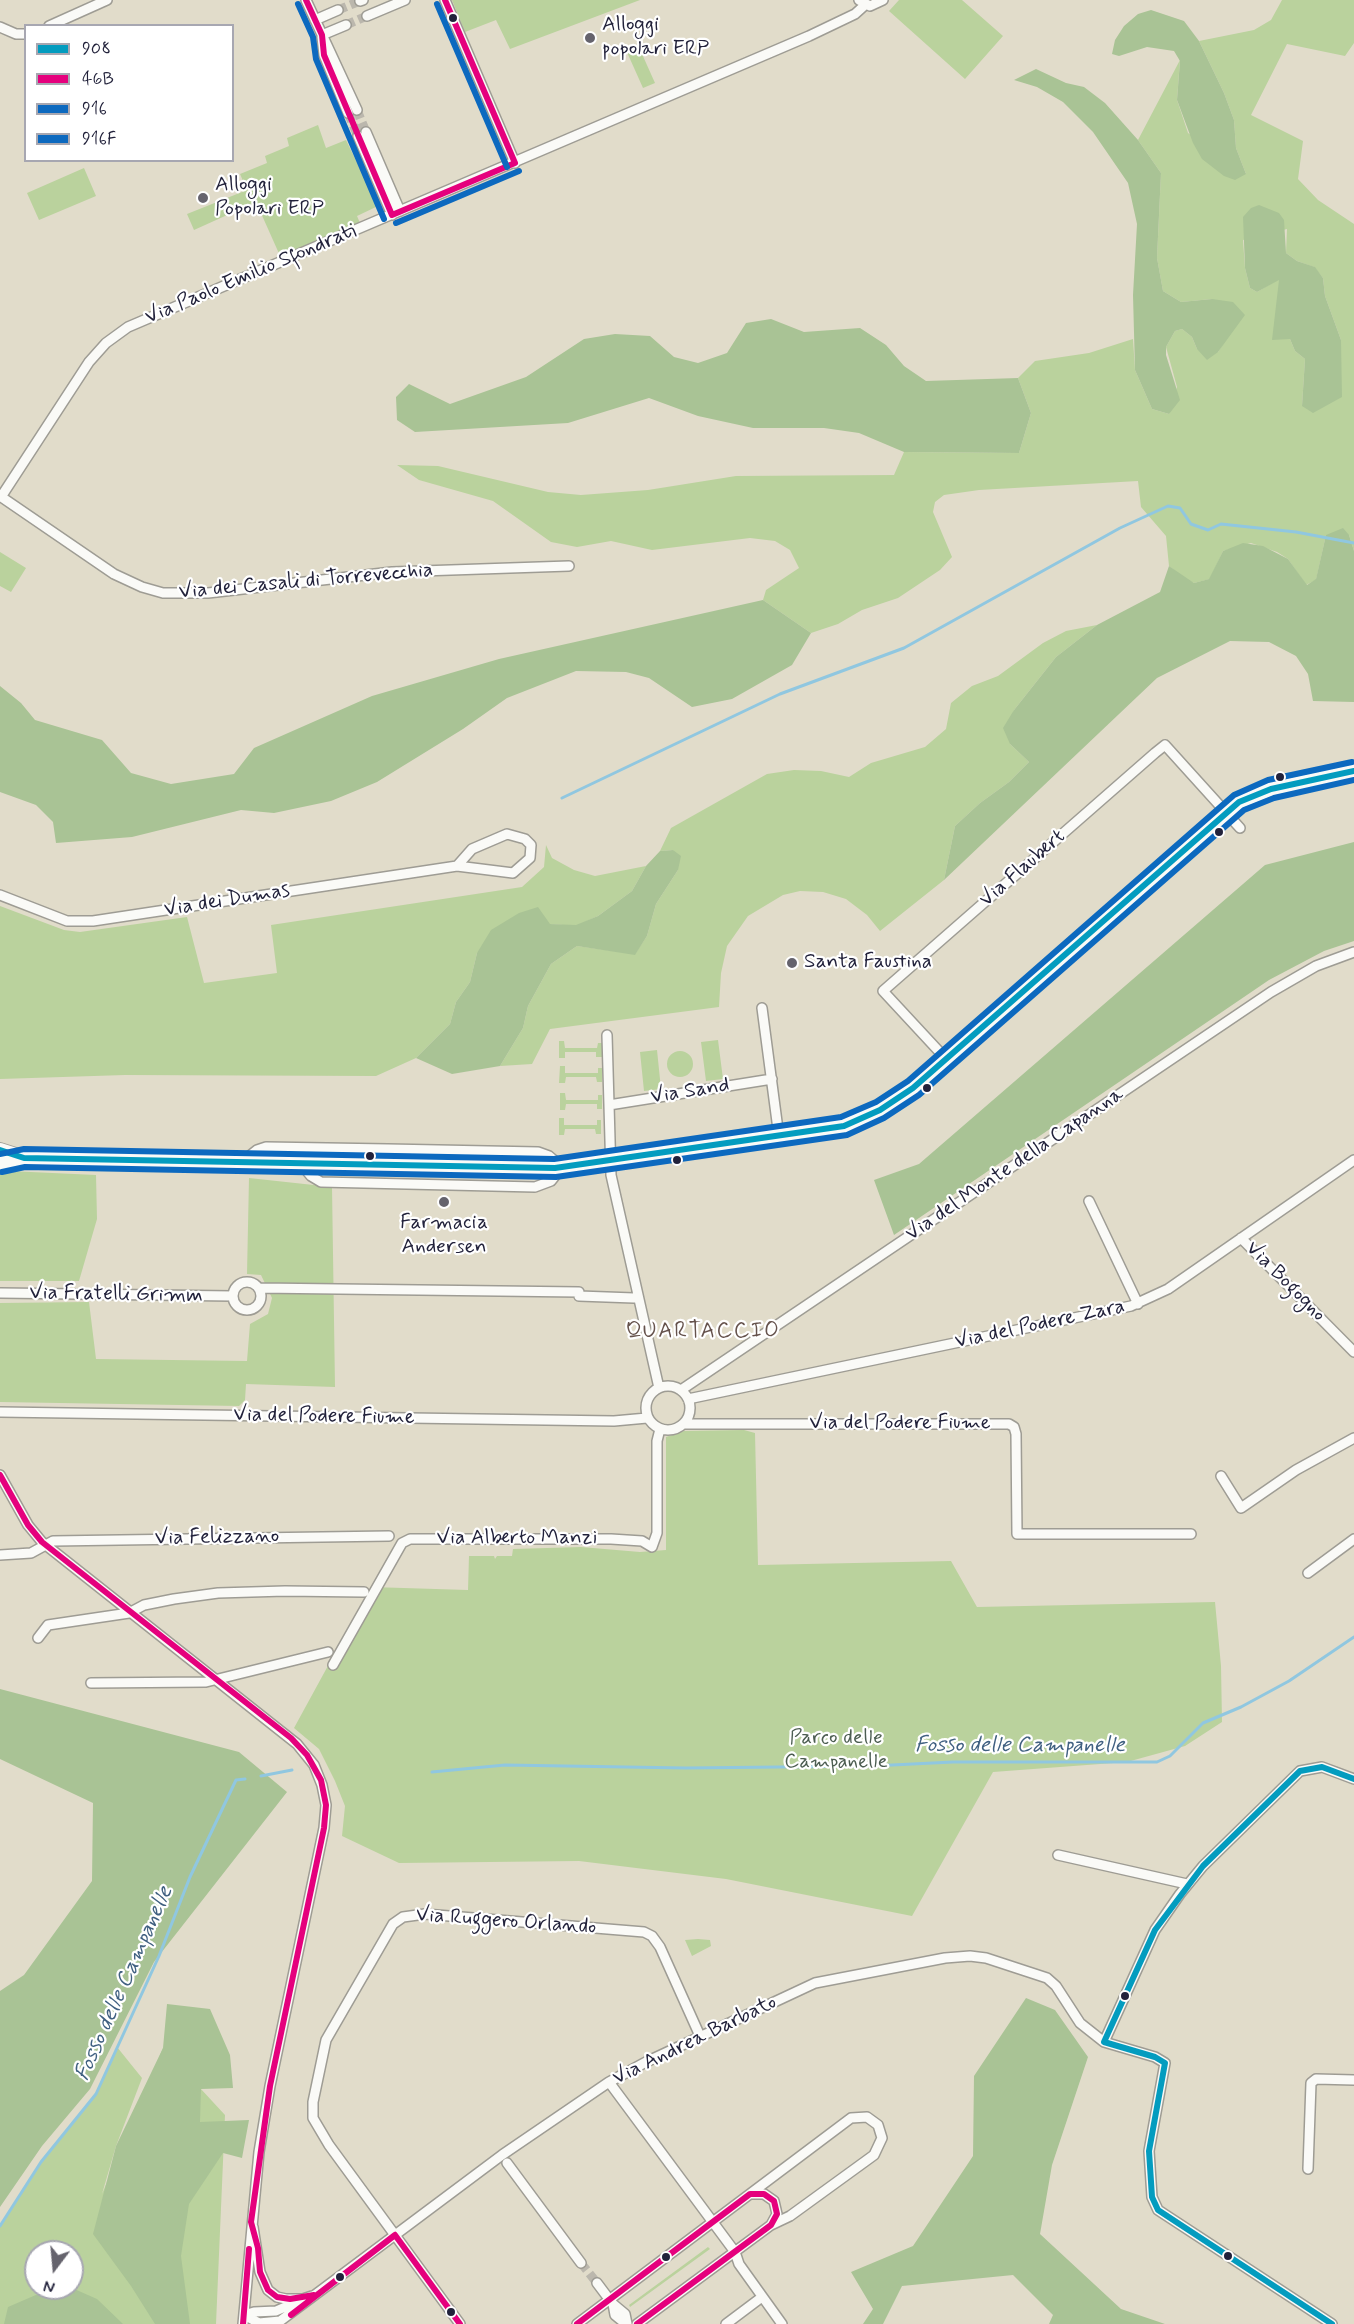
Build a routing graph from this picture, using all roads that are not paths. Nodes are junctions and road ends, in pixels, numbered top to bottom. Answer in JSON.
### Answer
{"nodes":[{"id":1,"x":107,"y":0,"type":"edge"},
{"id":2,"x":306,"y":0,"type":"edge"},
{"id":3,"x":405,"y":0,"type":"edge"},
{"id":4,"x":446,"y":0,"type":"edge"},
{"id":5,"x":883,"y":0,"type":"edge"},
{"id":6,"x":862,"y":2,"type":"edge"},
{"id":7,"x":338,"y":10,"type":"tunnel mouth"},
{"id":8,"x":367,"y":16,"type":"tunnel mouth"},
{"id":9,"x":315,"y":20,"type":"junction"},
{"id":10,"x":53,"y":24,"type":"edge"},
{"id":11,"x":346,"y":25,"type":"tunnel mouth"},
{"id":12,"x":0,"y":27,"type":"edge"},
{"id":13,"x":24,"y":34,"type":"edge"},
{"id":14,"x":322,"y":35,"type":"junction"},
{"id":15,"x":353,"y":112,"type":"tunnel mouth"},
{"id":16,"x":362,"y":134,"type":"tunnel mouth"},
{"id":17,"x":515,"y":163,"type":"junction"},
{"id":18,"x":396,"y":213,"type":"junction"},
{"id":19,"x":1,"y":496,"type":"edge"},
{"id":20,"x":569,"y":566,"type":"dead end"},
{"id":21,"x":1354,"y":771,"type":"edge"},
{"id":22,"x":1225,"y":814,"type":"junction"},
{"id":23,"x":1240,"y":828,"type":"dead end"},
{"id":24,"x":457,"y":866,"type":"junction"},
{"id":25,"x":0,"y":895,"type":"edge"},
{"id":26,"x":1354,"y":952,"type":"edge"},
{"id":27,"x":762,"y":1008,"type":"dead end"},
{"id":28,"x":607,"y":1035,"type":"dead end"},
{"id":29,"x":946,"y":1060,"type":"junction"},
{"id":30,"x":772,"y":1079,"type":"junction"},
{"id":31,"x":609,"y":1105,"type":"junction"},
{"id":32,"x":779,"y":1137,"type":"junction"},
{"id":33,"x":0,"y":1150,"type":"edge"},
{"id":34,"x":24,"y":1158,"type":"junction"},
{"id":35,"x":1354,"y":1160,"type":"edge"},
{"id":36,"x":242,"y":1162,"type":"junction"},
{"id":37,"x":610,"y":1162,"type":"junction"},
{"id":38,"x":0,"y":1163,"type":"edge"},
{"id":39,"x":562,"y":1167,"type":"junction"},
{"id":40,"x":1089,"y":1201,"type":"dead end"},
{"id":41,"x":1241,"y":1238,"type":"junction"},
{"id":42,"x":259,"y":1288,"type":"junction"},
{"id":43,"x":0,"y":1293,"type":"edge"},
{"id":44,"x":233,"y":1296,"type":"junction"},
{"id":45,"x":634,"y":1298,"type":"dead end"},
{"id":46,"x":1138,"y":1304,"type":"junction"},
{"id":47,"x":1354,"y":1352,"type":"edge"},
{"id":48,"x":659,"y":1388,"type":"junction"},
{"id":49,"x":681,"y":1390,"type":"junction"},
{"id":50,"x":688,"y":1399,"type":"junction"},
{"id":51,"x":0,"y":1412,"type":"edge"},
{"id":52,"x":647,"y":1418,"type":"junction"},
{"id":53,"x":684,"y":1424,"type":"junction"},
{"id":54,"x":660,"y":1429,"type":"junction"},
{"id":55,"x":1354,"y":1438,"type":"edge"},
{"id":56,"x":0,"y":1475,"type":"edge"},
{"id":57,"x":1221,"y":1476,"type":"dead end"},
{"id":58,"x":1191,"y":1533,"type":"dead end"},
{"id":59,"x":389,"y":1536,"type":"dead end"},
{"id":60,"x":1354,"y":1539,"type":"edge"},
{"id":61,"x":45,"y":1545,"type":"junction"},
{"id":62,"x":0,"y":1555,"type":"edge"},
{"id":63,"x":1308,"y":1573,"type":"dead end"},
{"id":64,"x":364,"y":1592,"type":"dead end"},
{"id":65,"x":129,"y":1613,"type":"junction"},
{"id":66,"x":38,"y":1638,"type":"dead end"},
{"id":67,"x":328,"y":1652,"type":"dead end"},
{"id":68,"x":333,"y":1665,"type":"dead end"},
{"id":69,"x":214,"y":1678,"type":"junction"},
{"id":70,"x":91,"y":1683,"type":"dead end"},
{"id":71,"x":1354,"y":1779,"type":"edge"},
{"id":72,"x":1058,"y":1855,"type":"dead end"},
{"id":73,"x":1187,"y":1884,"type":"junction"},
{"id":74,"x":700,"y":2036,"type":"junction"},
{"id":75,"x":1104,"y":2042,"type":"junction"},
{"id":76,"x":1354,"y":2080,"type":"edge"},
{"id":77,"x":609,"y":2082,"type":"junction"},
{"id":78,"x":507,"y":2163,"type":"dead end"},
{"id":79,"x":1308,"y":2169,"type":"dead end"},
{"id":80,"x":750,"y":2194,"type":"junction"},
{"id":81,"x":251,"y":2222,"type":"junction"},
{"id":82,"x":713,"y":2223,"type":"junction"},
{"id":83,"x":771,"y":2225,"type":"junction"},
{"id":84,"x":395,"y":2235,"type":"junction"},
{"id":85,"x":735,"y":2252,"type":"junction"},
{"id":86,"x":581,"y":2263,"type":"tunnel mouth"},
{"id":87,"x":597,"y":2283,"type":"tunnel mouth"},
{"id":88,"x":314,"y":2295,"type":"junction"},
{"id":89,"x":606,"y":2295,"type":"dead end"},
{"id":90,"x":762,"y":2297,"type":"junction"},
{"id":91,"x":303,"y":2299,"type":"junction"},
{"id":92,"x":243,"y":2320,"type":"edge"},
{"id":93,"x":278,"y":2322,"type":"edge"},
{"id":94,"x":460,"y":2324,"type":"edge"},
{"id":95,"x":577,"y":2324,"type":"edge"},
{"id":96,"x":637,"y":2324,"type":"edge"},
{"id":97,"x":726,"y":2324,"type":"edge"},
{"id":98,"x":782,"y":2324,"type":"edge"},
{"id":99,"x":1332,"y":2324,"type":"edge"}],
"edges":[{"from":1,"to":10,"type":"street"},
{"from":2,"to":9,"type":"street"},
{"from":3,"to":8,"type":"street"},
{"from":4,"to":17,"type":"street"},
{"from":5,"to":6,"type":"street","name":"Via Paolo Emilio Sfondrati"},
{"from":6,"to":17,"type":"street","name":"Via Paolo Emilio Sfondrati"},
{"from":7,"to":9,"type":"street"},
{"from":9,"to":14,"type":"street"},
{"from":11,"to":14,"type":"street"},
{"from":12,"to":13,"type":"street"},
{"from":14,"to":15,"type":"street"},
{"from":16,"to":18,"type":"street"},
{"from":17,"to":18,"type":"street","name":"Via Paolo Emilio Sfondrati"},
{"from":18,"to":19,"type":"street","name":"Via Paolo Emilio Sfondrati"},
{"from":19,"to":20,"type":"street","name":"Via dei Casali di Torrevecchia"},
{"from":21,"to":22,"type":"street"},
{"from":22,"to":23,"type":"street"},
{"from":22,"to":29,"type":"street"},
{"from":22,"to":29,"type":"street","name":"Via Flaubert"},
{"from":24,"to":24,"type":"street","name":"Via dei Dumas"},
{"from":24,"to":25,"type":"street","name":"Via dei Dumas"},
{"from":26,"to":49,"type":"street","name":"Via del Monte della Capanna"},
{"from":27,"to":30,"type":"street"},
{"from":28,"to":31,"type":"street"},
{"from":29,"to":32,"type":"street"},
{"from":30,"to":31,"type":"street","name":"Via Sand"},
{"from":30,"to":32,"type":"street"},
{"from":31,"to":37,"type":"street"},
{"from":32,"to":37,"type":"street"},
{"from":33,"to":34,"type":"street"},
{"from":34,"to":36,"type":"street"},
{"from":34,"to":38,"type":"street"},
{"from":35,"to":41,"type":"street","name":"Via del Podere Zara"},
{"from":36,"to":39,"type":"street"},
{"from":36,"to":39,"type":"street"},
{"from":37,"to":39,"type":"street"},
{"from":37,"to":48,"type":"street"},
{"from":40,"to":46,"type":"street"},
{"from":41,"to":46,"type":"street","name":"Via del Podere Zara"},
{"from":41,"to":47,"type":"street","name":"Via Bogogno"},
{"from":42,"to":44,"type":"street","name":"Via Fratelli Grimm"},
{"from":42,"to":44,"type":"street","name":"Via Fratelli Grimm"},
{"from":42,"to":45,"type":"street"},
{"from":43,"to":44,"type":"street","name":"Via Fratelli Grimm"},
{"from":46,"to":50,"type":"street","name":"Via del Podere Zara"},
{"from":48,"to":49,"type":"street"},
{"from":48,"to":52,"type":"street"},
{"from":49,"to":50,"type":"street"},
{"from":50,"to":53,"type":"street"},
{"from":51,"to":52,"type":"street","name":"Via del Podere Fiume"},
{"from":52,"to":54,"type":"street"},
{"from":53,"to":54,"type":"street"},
{"from":53,"to":58,"type":"street","name":"Via del Podere Fiume"},
{"from":54,"to":68,"type":"street","name":"Via Alberto Manzi"},
{"from":55,"to":57,"type":"street"},
{"from":56,"to":61,"type":"street"},
{"from":59,"to":61,"type":"street","name":"Via Felizzano"},
{"from":60,"to":63,"type":"street"},
{"from":61,"to":62,"type":"street","name":"Via Felizzano"},
{"from":61,"to":65,"type":"street"},
{"from":64,"to":65,"type":"street"},
{"from":65,"to":66,"type":"street"},
{"from":65,"to":69,"type":"street"},
{"from":67,"to":69,"type":"street"},
{"from":69,"to":70,"type":"street"},
{"from":69,"to":81,"type":"street"},
{"from":71,"to":73,"type":"street"},
{"from":72,"to":73,"type":"street"},
{"from":73,"to":75,"type":"street"},
{"from":74,"to":75,"type":"street","name":"Via Andrea Barbato"},
{"from":74,"to":77,"type":"street","name":"Via Andrea Barbato"},
{"from":74,"to":84,"type":"street","name":"Via Ruggero Orlando"},
{"from":75,"to":99,"type":"street"},
{"from":76,"to":79,"type":"street"},
{"from":77,"to":82,"type":"street"},
{"from":77,"to":84,"type":"street","name":"Via Andrea Barbato"},
{"from":78,"to":86,"type":"street"},
{"from":80,"to":82,"type":"street"},
{"from":80,"to":83,"type":"street"},
{"from":80,"to":83,"type":"street"},
{"from":81,"to":91,"type":"street","name":"Via Andrea Barbato"},
{"from":81,"to":92,"type":"street"},
{"from":82,"to":85,"type":"street"},
{"from":82,"to":95,"type":"street"},
{"from":83,"to":85,"type":"street"},
{"from":84,"to":88,"type":"street","name":"Via Andrea Barbato"},
{"from":84,"to":94,"type":"street","name":"Via Ruggero Orlando"},
{"from":85,"to":90,"type":"street"},
{"from":85,"to":96,"type":"street"},
{"from":87,"to":89,"type":"street"},
{"from":88,"to":91,"type":"street","name":"Via Andrea Barbato"},
{"from":88,"to":93,"type":"street","name":"Via Andrea Barbato"},
{"from":90,"to":97,"type":"street"},
{"from":90,"to":98,"type":"street"},
{"from":91,"to":92,"type":"street"},
{"from":92,"to":93,"type":"street","name":"Via Andrea Barbato"}]}
